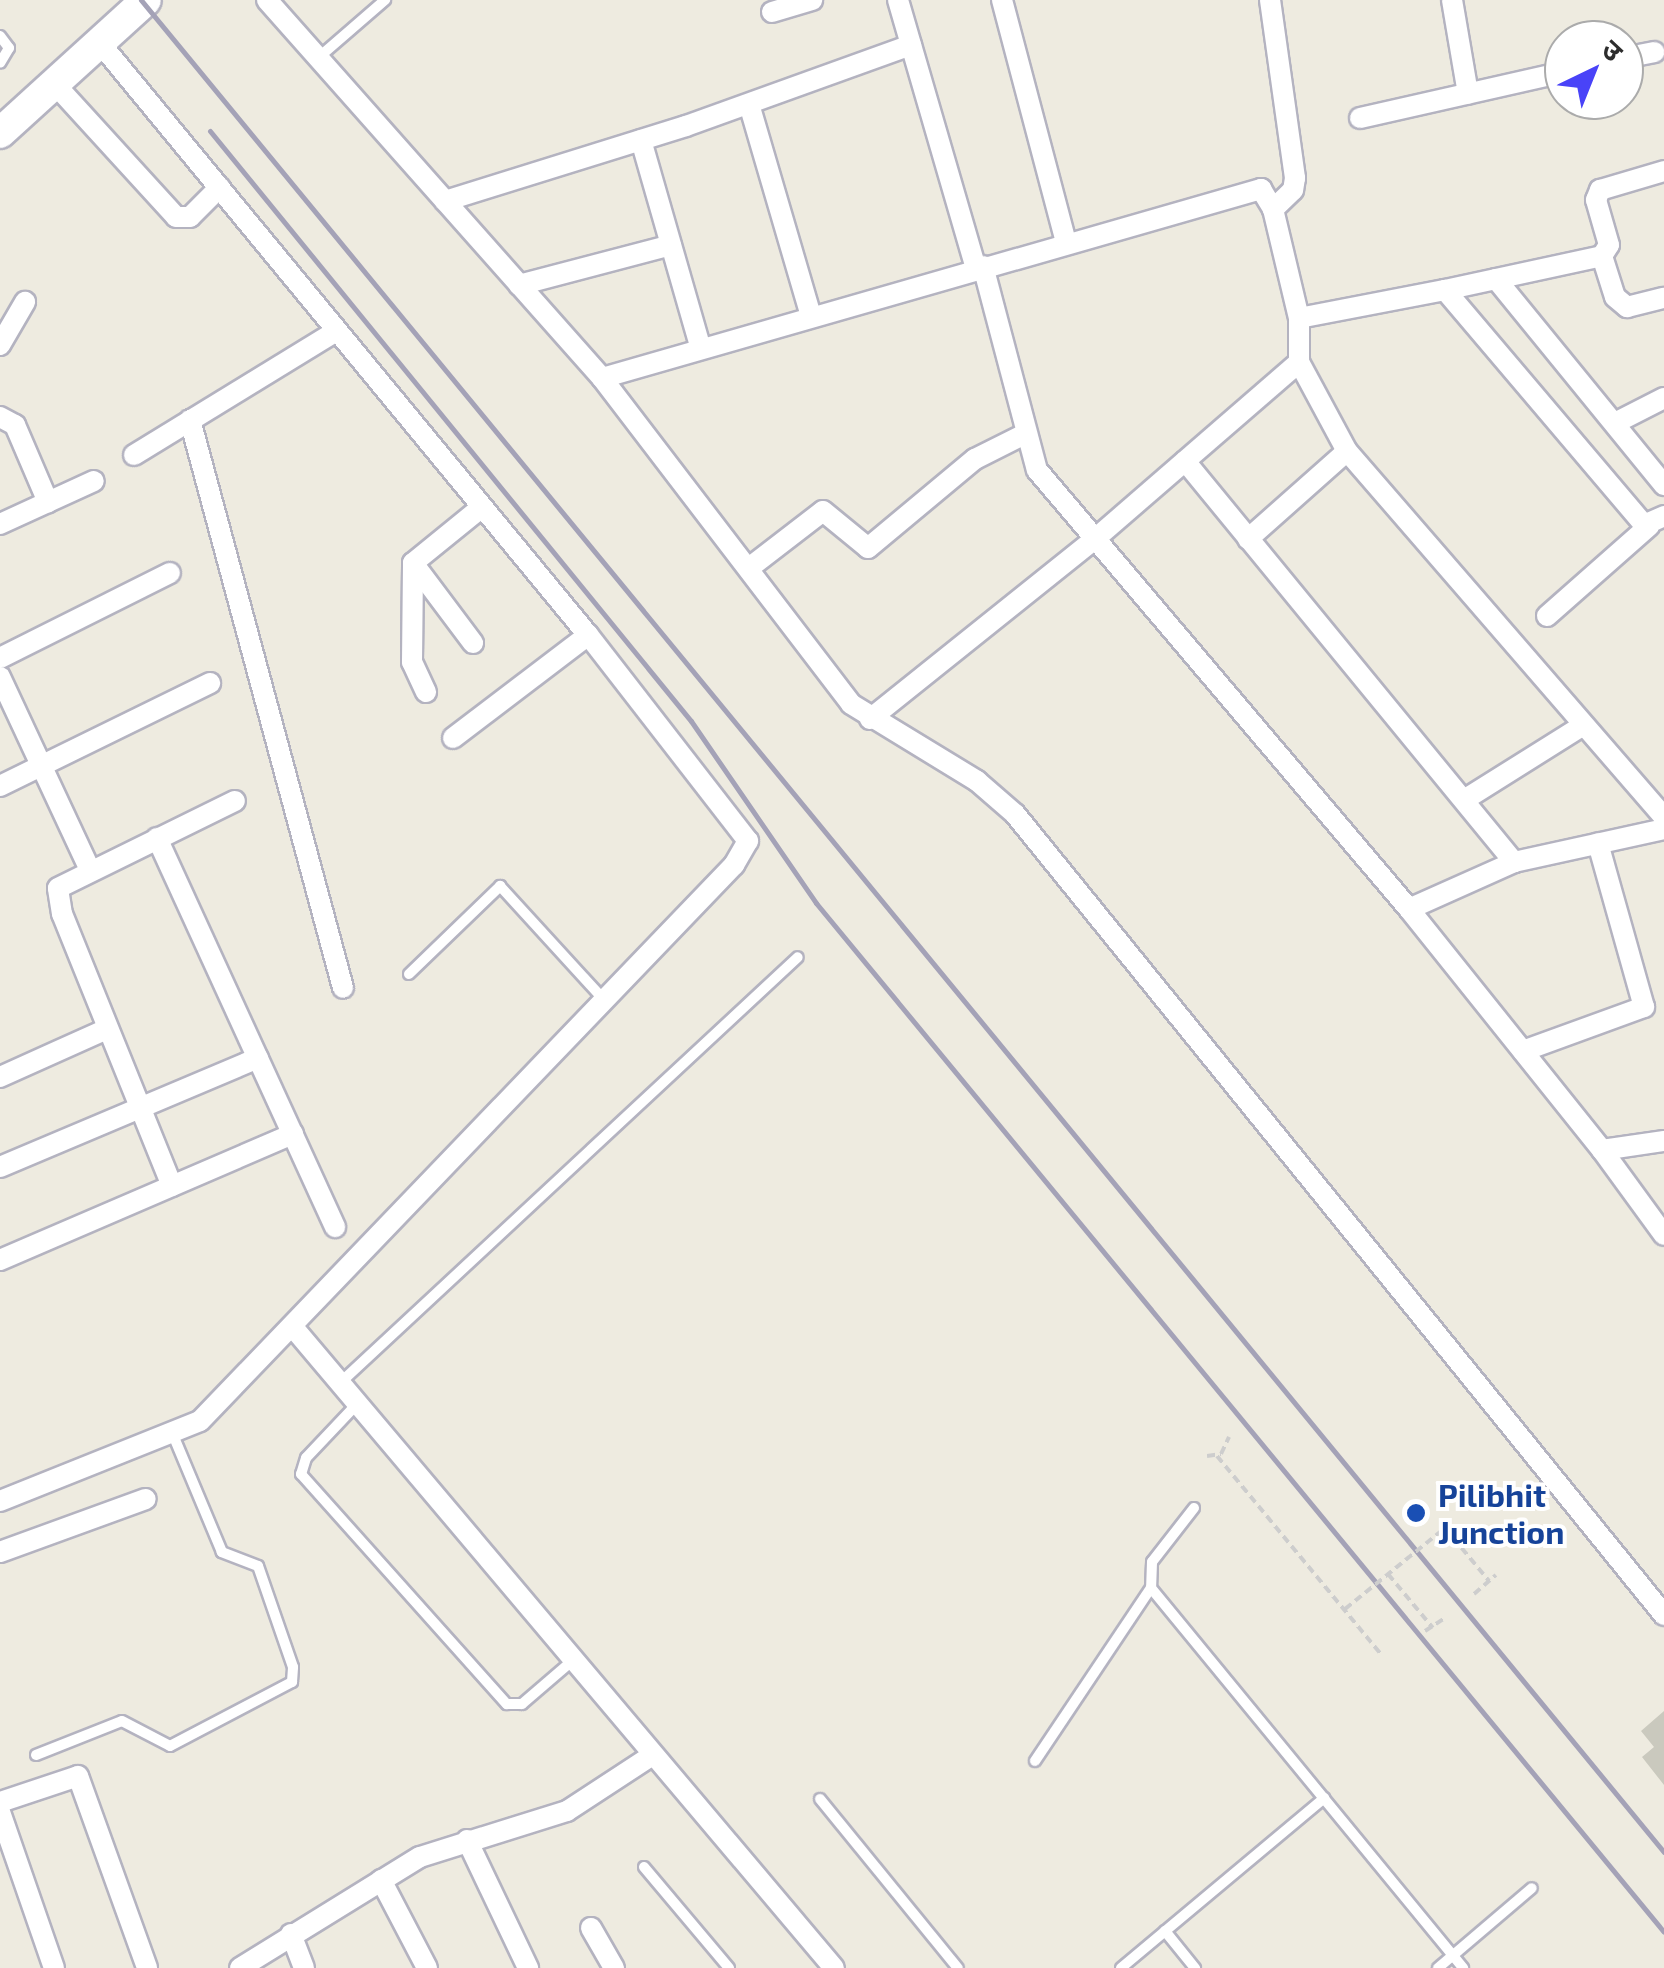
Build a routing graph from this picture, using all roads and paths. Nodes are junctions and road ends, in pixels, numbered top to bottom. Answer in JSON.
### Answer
{"nodes":[{"id":1,"x":146,"y":0,"type":"edge"},
{"id":2,"x":267,"y":0,"type":"edge"},
{"id":3,"x":385,"y":0,"type":"edge"},
{"id":4,"x":812,"y":0,"type":"edge"},
{"id":5,"x":898,"y":0,"type":"edge"},
{"id":6,"x":1002,"y":0,"type":"edge"},
{"id":7,"x":1270,"y":0,"type":"edge"},
{"id":8,"x":1452,"y":0,"type":"edge"},
{"id":9,"x":772,"y":12,"type":"dead end"},
{"id":10,"x":0,"y":36,"type":"edge"},
{"id":11,"x":100,"y":44,"type":"junction"},
{"id":12,"x":912,"y":46,"type":"junction"},
{"id":13,"x":1654,"y":52,"type":"dead end"},
{"id":14,"x":1644,"y":54,"type":"edge"},
{"id":15,"x":318,"y":58,"type":"junction"},
{"id":16,"x":0,"y":63,"type":"edge"},
{"id":17,"x":1544,"y":77,"type":"edge"},
{"id":18,"x":52,"y":81,"type":"junction"},
{"id":19,"x":1468,"y":94,"type":"junction"},
{"id":20,"x":749,"y":104,"type":"junction"},
{"id":21,"x":1360,"y":118,"type":"dead end"},
{"id":22,"x":0,"y":134,"type":"edge"},
{"id":23,"x":641,"y":140,"type":"junction"},
{"id":24,"x":1664,"y":171,"type":"edge"},
{"id":25,"x":220,"y":187,"type":"junction"},
{"id":26,"x":445,"y":201,"type":"junction"},
{"id":27,"x":1273,"y":209,"type":"junction"},
{"id":28,"x":1066,"y":242,"type":"junction"},
{"id":29,"x":671,"y":245,"type":"junction"},
{"id":30,"x":1602,"y":256,"type":"junction"},
{"id":31,"x":980,"y":267,"type":"junction"},
{"id":32,"x":1496,"y":280,"type":"junction"},
{"id":33,"x":519,"y":285,"type":"junction"},
{"id":34,"x":1446,"y":290,"type":"junction"},
{"id":35,"x":1664,"y":298,"type":"edge"},
{"id":36,"x":26,"y":302,"type":"dead end"},
{"id":37,"x":810,"y":316,"type":"junction"},
{"id":38,"x":1299,"y":318,"type":"junction"},
{"id":39,"x":336,"y":331,"type":"junction"},
{"id":40,"x":0,"y":345,"type":"edge"},
{"id":41,"x":701,"y":348,"type":"junction"},
{"id":42,"x":1298,"y":362,"type":"junction"},
{"id":43,"x":602,"y":378,"type":"junction"},
{"id":44,"x":1664,"y":398,"type":"edge"},
{"id":45,"x":0,"y":417,"type":"edge"},
{"id":46,"x":190,"y":420,"type":"junction"},
{"id":47,"x":1615,"y":423,"type":"junction"},
{"id":48,"x":1025,"y":434,"type":"junction"},
{"id":49,"x":1347,"y":451,"type":"junction"},
{"id":50,"x":134,"y":455,"type":"dead end"},
{"id":51,"x":1184,"y":461,"type":"junction"},
{"id":52,"x":94,"y":481,"type":"dead end"},
{"id":53,"x":1664,"y":484,"type":"edge"},
{"id":54,"x":48,"y":502,"type":"junction"},
{"id":55,"x":482,"y":507,"type":"junction"},
{"id":56,"x":1656,"y":521,"type":"edge"},
{"id":57,"x":0,"y":524,"type":"edge"},
{"id":58,"x":1248,"y":539,"type":"junction"},
{"id":59,"x":1096,"y":540,"type":"junction"},
{"id":60,"x":413,"y":564,"type":"junction"},
{"id":61,"x":749,"y":568,"type":"junction"},
{"id":62,"x":170,"y":573,"type":"dead end"},
{"id":63,"x":1547,"y":616,"type":"dead end"},
{"id":64,"x":588,"y":635,"type":"junction"},
{"id":65,"x":472,"y":643,"type":"dead end"},
{"id":66,"x":0,"y":658,"type":"edge"},
{"id":67,"x":0,"y":677,"type":"edge"},
{"id":68,"x":210,"y":684,"type":"dead end"},
{"id":69,"x":426,"y":692,"type":"dead end"},
{"id":70,"x":870,"y":720,"type":"junction"},
{"id":71,"x":1582,"y":726,"type":"junction"},
{"id":72,"x":453,"y":738,"type":"dead end"},
{"id":73,"x":42,"y":768,"type":"junction"},
{"id":74,"x":0,"y":786,"type":"edge"},
{"id":75,"x":1464,"y":800,"type":"junction"},
{"id":76,"x":234,"y":801,"type":"dead end"},
{"id":77,"x":1664,"y":817,"type":"edge"},
{"id":78,"x":1664,"y":829,"type":"edge"},
{"id":79,"x":158,"y":838,"type":"junction"},
{"id":80,"x":1598,"y":844,"type":"junction"},
{"id":81,"x":1514,"y":862,"type":"junction"},
{"id":82,"x":90,"y":870,"type":"junction"},
{"id":83,"x":1408,"y":908,"type":"junction"},
{"id":84,"x":798,"y":957,"type":"dead end"},
{"id":85,"x":410,"y":974,"type":"dead end"},
{"id":86,"x":344,"y":988,"type":"dead end"},
{"id":87,"x":604,"y":1000,"type":"junction"},
{"id":88,"x":107,"y":1028,"type":"junction"},
{"id":89,"x":1523,"y":1051,"type":"junction"},
{"id":90,"x":258,"y":1058,"type":"junction"},
{"id":91,"x":0,"y":1076,"type":"edge"},
{"id":92,"x":138,"y":1107,"type":"junction"},
{"id":93,"x":293,"y":1134,"type":"junction"},
{"id":94,"x":1664,"y":1141,"type":"edge"},
{"id":95,"x":1602,"y":1150,"type":"junction"},
{"id":96,"x":0,"y":1166,"type":"edge"},
{"id":97,"x":172,"y":1186,"type":"junction"},
{"id":98,"x":335,"y":1227,"type":"dead end"},
{"id":99,"x":1664,"y":1236,"type":"edge"},
{"id":100,"x":0,"y":1260,"type":"edge"},
{"id":101,"x":292,"y":1326,"type":"junction"},
{"id":102,"x":340,"y":1384,"type":"junction"},
{"id":103,"x":357,"y":1404,"type":"junction"},
{"id":104,"x":174,"y":1437,"type":"junction"},
{"id":105,"x":1228,"y":1437,"type":"dead end"},
{"id":106,"x":1208,"y":1456,"type":"dead end"},
{"id":107,"x":1217,"y":1456,"type":"dead end"},
{"id":108,"x":146,"y":1499,"type":"dead end"},
{"id":109,"x":0,"y":1500,"type":"edge"},
{"id":110,"x":1194,"y":1508,"type":"dead end"},
{"id":111,"x":0,"y":1552,"type":"edge"},
{"id":112,"x":1388,"y":1574,"type":"junction"},
{"id":113,"x":1496,"y":1575,"type":"dead end"},
{"id":114,"x":1489,"y":1582,"type":"junction"},
{"id":115,"x":1151,"y":1588,"type":"junction"},
{"id":116,"x":1474,"y":1594,"type":"dead end"},
{"id":117,"x":1345,"y":1609,"type":"junction"},
{"id":118,"x":1664,"y":1615,"type":"edge"},
{"id":119,"x":1445,"y":1618,"type":"dead end"},
{"id":120,"x":1433,"y":1628,"type":"junction"},
{"id":121,"x":1425,"y":1631,"type":"dead end"},
{"id":122,"x":1382,"y":1654,"type":"dead end"},
{"id":123,"x":572,"y":1661,"type":"junction"},
{"id":124,"x":36,"y":1755,"type":"dead end"},
{"id":125,"x":652,"y":1756,"type":"junction"},
{"id":126,"x":1035,"y":1762,"type":"dead end"},
{"id":127,"x":1324,"y":1798,"type":"junction"},
{"id":128,"x":820,"y":1800,"type":"dead end"},
{"id":129,"x":0,"y":1802,"type":"edge"},
{"id":130,"x":0,"y":1812,"type":"edge"},
{"id":131,"x":467,"y":1840,"type":"junction"},
{"id":132,"x":644,"y":1868,"type":"dead end"},
{"id":133,"x":381,"y":1880,"type":"junction"},
{"id":134,"x":1532,"y":1888,"type":"dead end"},
{"id":135,"x":590,"y":1928,"type":"dead end"},
{"id":136,"x":1165,"y":1931,"type":"junction"},
{"id":137,"x":291,"y":1934,"type":"junction"},
{"id":138,"x":1453,"y":1956,"type":"junction"},
{"id":139,"x":54,"y":1968,"type":"edge"},
{"id":140,"x":147,"y":1968,"type":"edge"},
{"id":141,"x":240,"y":1968,"type":"edge"},
{"id":142,"x":305,"y":1968,"type":"edge"},
{"id":143,"x":427,"y":1968,"type":"edge"},
{"id":144,"x":528,"y":1968,"type":"edge"},
{"id":145,"x":614,"y":1968,"type":"edge"},
{"id":146,"x":729,"y":1968,"type":"edge"},
{"id":147,"x":834,"y":1968,"type":"edge"},
{"id":148,"x":958,"y":1968,"type":"edge"},
{"id":149,"x":1121,"y":1968,"type":"edge"},
{"id":150,"x":1195,"y":1968,"type":"edge"},
{"id":151,"x":1438,"y":1968,"type":"edge"},
{"id":152,"x":1463,"y":1968,"type":"edge"}],
"edges":[{"from":1,"to":11,"type":"street"},
{"from":2,"to":15,"type":"street"},
{"from":3,"to":15,"type":"lane"},
{"from":4,"to":9,"type":"street"},
{"from":5,"to":12,"type":"street"},
{"from":6,"to":28,"type":"street"},
{"from":7,"to":27,"type":"street"},
{"from":8,"to":19,"type":"street"},
{"from":10,"to":16,"type":"lane"},
{"from":11,"to":18,"type":"street"},
{"from":11,"to":25,"type":"street"},
{"from":12,"to":20,"type":"street"},
{"from":12,"to":31,"type":"street"},
{"from":13,"to":14,"type":"street"},
{"from":15,"to":26,"type":"street"},
{"from":17,"to":19,"type":"street"},
{"from":18,"to":22,"type":"street"},
{"from":18,"to":25,"type":"street"},
{"from":19,"to":21,"type":"street"},
{"from":20,"to":23,"type":"street"},
{"from":20,"to":37,"type":"street"},
{"from":23,"to":26,"type":"street"},
{"from":23,"to":29,"type":"street"},
{"from":24,"to":30,"type":"street"},
{"from":25,"to":39,"type":"street"},
{"from":26,"to":33,"type":"street"},
{"from":27,"to":28,"type":"street"},
{"from":27,"to":38,"type":"street"},
{"from":28,"to":31,"type":"street"},
{"from":29,"to":33,"type":"street"},
{"from":29,"to":41,"type":"street"},
{"from":30,"to":32,"type":"street"},
{"from":30,"to":35,"type":"street"},
{"from":31,"to":37,"type":"street"},
{"from":31,"to":48,"type":"street"},
{"from":32,"to":34,"type":"street"},
{"from":32,"to":47,"type":"street"},
{"from":33,"to":43,"type":"street"},
{"from":34,"to":38,"type":"street"},
{"from":34,"to":56,"type":"street"},
{"from":36,"to":40,"type":"street"},
{"from":37,"to":41,"type":"street"},
{"from":38,"to":42,"type":"street"},
{"from":39,"to":46,"type":"street"},
{"from":39,"to":55,"type":"street"},
{"from":41,"to":43,"type":"street"},
{"from":42,"to":49,"type":"street"},
{"from":42,"to":51,"type":"street"},
{"from":43,"to":61,"type":"street"},
{"from":44,"to":47,"type":"street"},
{"from":45,"to":54,"type":"street"},
{"from":46,"to":50,"type":"street"},
{"from":46,"to":86,"type":"street"},
{"from":47,"to":53,"type":"street"},
{"from":48,"to":59,"type":"street"},
{"from":48,"to":61,"type":"street"},
{"from":49,"to":58,"type":"street"},
{"from":49,"to":71,"type":"street"},
{"from":51,"to":58,"type":"street"},
{"from":51,"to":59,"type":"street"},
{"from":52,"to":54,"type":"street"},
{"from":54,"to":57,"type":"street"},
{"from":55,"to":60,"type":"street"},
{"from":55,"to":64,"type":"street"},
{"from":56,"to":63,"type":"street"},
{"from":58,"to":75,"type":"street"},
{"from":59,"to":70,"type":"street"},
{"from":59,"to":83,"type":"street"},
{"from":60,"to":65,"type":"street"},
{"from":60,"to":69,"type":"street"},
{"from":61,"to":70,"type":"street"},
{"from":62,"to":66,"type":"street"},
{"from":64,"to":72,"type":"street"},
{"from":64,"to":87,"type":"street"},
{"from":67,"to":73,"type":"street"},
{"from":68,"to":73,"type":"street"},
{"from":70,"to":118,"type":"street"},
{"from":71,"to":75,"type":"street"},
{"from":71,"to":77,"type":"street"},
{"from":73,"to":74,"type":"street"},
{"from":73,"to":82,"type":"street"},
{"from":75,"to":81,"type":"street"},
{"from":76,"to":79,"type":"street"},
{"from":78,"to":80,"type":"street"},
{"from":79,"to":82,"type":"street"},
{"from":79,"to":90,"type":"street"},
{"from":80,"to":81,"type":"street"},
{"from":80,"to":89,"type":"street"},
{"from":81,"to":83,"type":"street"},
{"from":82,"to":88,"type":"street"},
{"from":83,"to":89,"type":"street"},
{"from":84,"to":102,"type":"lane"},
{"from":85,"to":87,"type":"lane"},
{"from":87,"to":101,"type":"street"},
{"from":88,"to":91,"type":"street"},
{"from":88,"to":92,"type":"street"},
{"from":89,"to":95,"type":"street"},
{"from":90,"to":92,"type":"street"},
{"from":90,"to":93,"type":"street"},
{"from":92,"to":96,"type":"street"},
{"from":92,"to":97,"type":"street"},
{"from":93,"to":97,"type":"street"},
{"from":93,"to":98,"type":"street"},
{"from":94,"to":95,"type":"street"},
{"from":95,"to":99,"type":"street"},
{"from":97,"to":100,"type":"street"},
{"from":101,"to":102,"type":"street"},
{"from":101,"to":104,"type":"street"},
{"from":102,"to":103,"type":"street"},
{"from":103,"to":123,"type":"street"},
{"from":103,"to":123,"type":"lane"},
{"from":104,"to":109,"type":"street"},
{"from":104,"to":124,"type":"lane"},
{"from":105,"to":106,"type":"path"},
{"from":107,"to":117,"type":"path"},
{"from":108,"to":111,"type":"street"},
{"from":110,"to":115,"type":"lane"},
{"from":112,"to":114,"type":"path","bridge":true},
{"from":112,"to":117,"type":"path","bridge":true},
{"from":112,"to":120,"type":"path"},
{"from":113,"to":114,"type":"path"},
{"from":114,"to":116,"type":"path"},
{"from":115,"to":126,"type":"lane"},
{"from":115,"to":127,"type":"lane"},
{"from":117,"to":122,"type":"path"},
{"from":119,"to":120,"type":"path"},
{"from":120,"to":121,"type":"path"},
{"from":123,"to":125,"type":"street"},
{"from":125,"to":131,"type":"street"},
{"from":125,"to":147,"type":"street"},
{"from":127,"to":136,"type":"lane"},
{"from":127,"to":138,"type":"lane"},
{"from":128,"to":148,"type":"lane"},
{"from":129,"to":140,"type":"street"},
{"from":130,"to":139,"type":"street"},
{"from":131,"to":133,"type":"street"},
{"from":131,"to":144,"type":"street"},
{"from":132,"to":146,"type":"lane"},
{"from":133,"to":137,"type":"street"},
{"from":133,"to":143,"type":"street"},
{"from":134,"to":138,"type":"lane"},
{"from":135,"to":145,"type":"street"},
{"from":136,"to":149,"type":"lane"},
{"from":136,"to":150,"type":"lane"},
{"from":137,"to":141,"type":"street"},
{"from":137,"to":142,"type":"street"},
{"from":138,"to":151,"type":"lane"},
{"from":138,"to":152,"type":"lane"}]}
